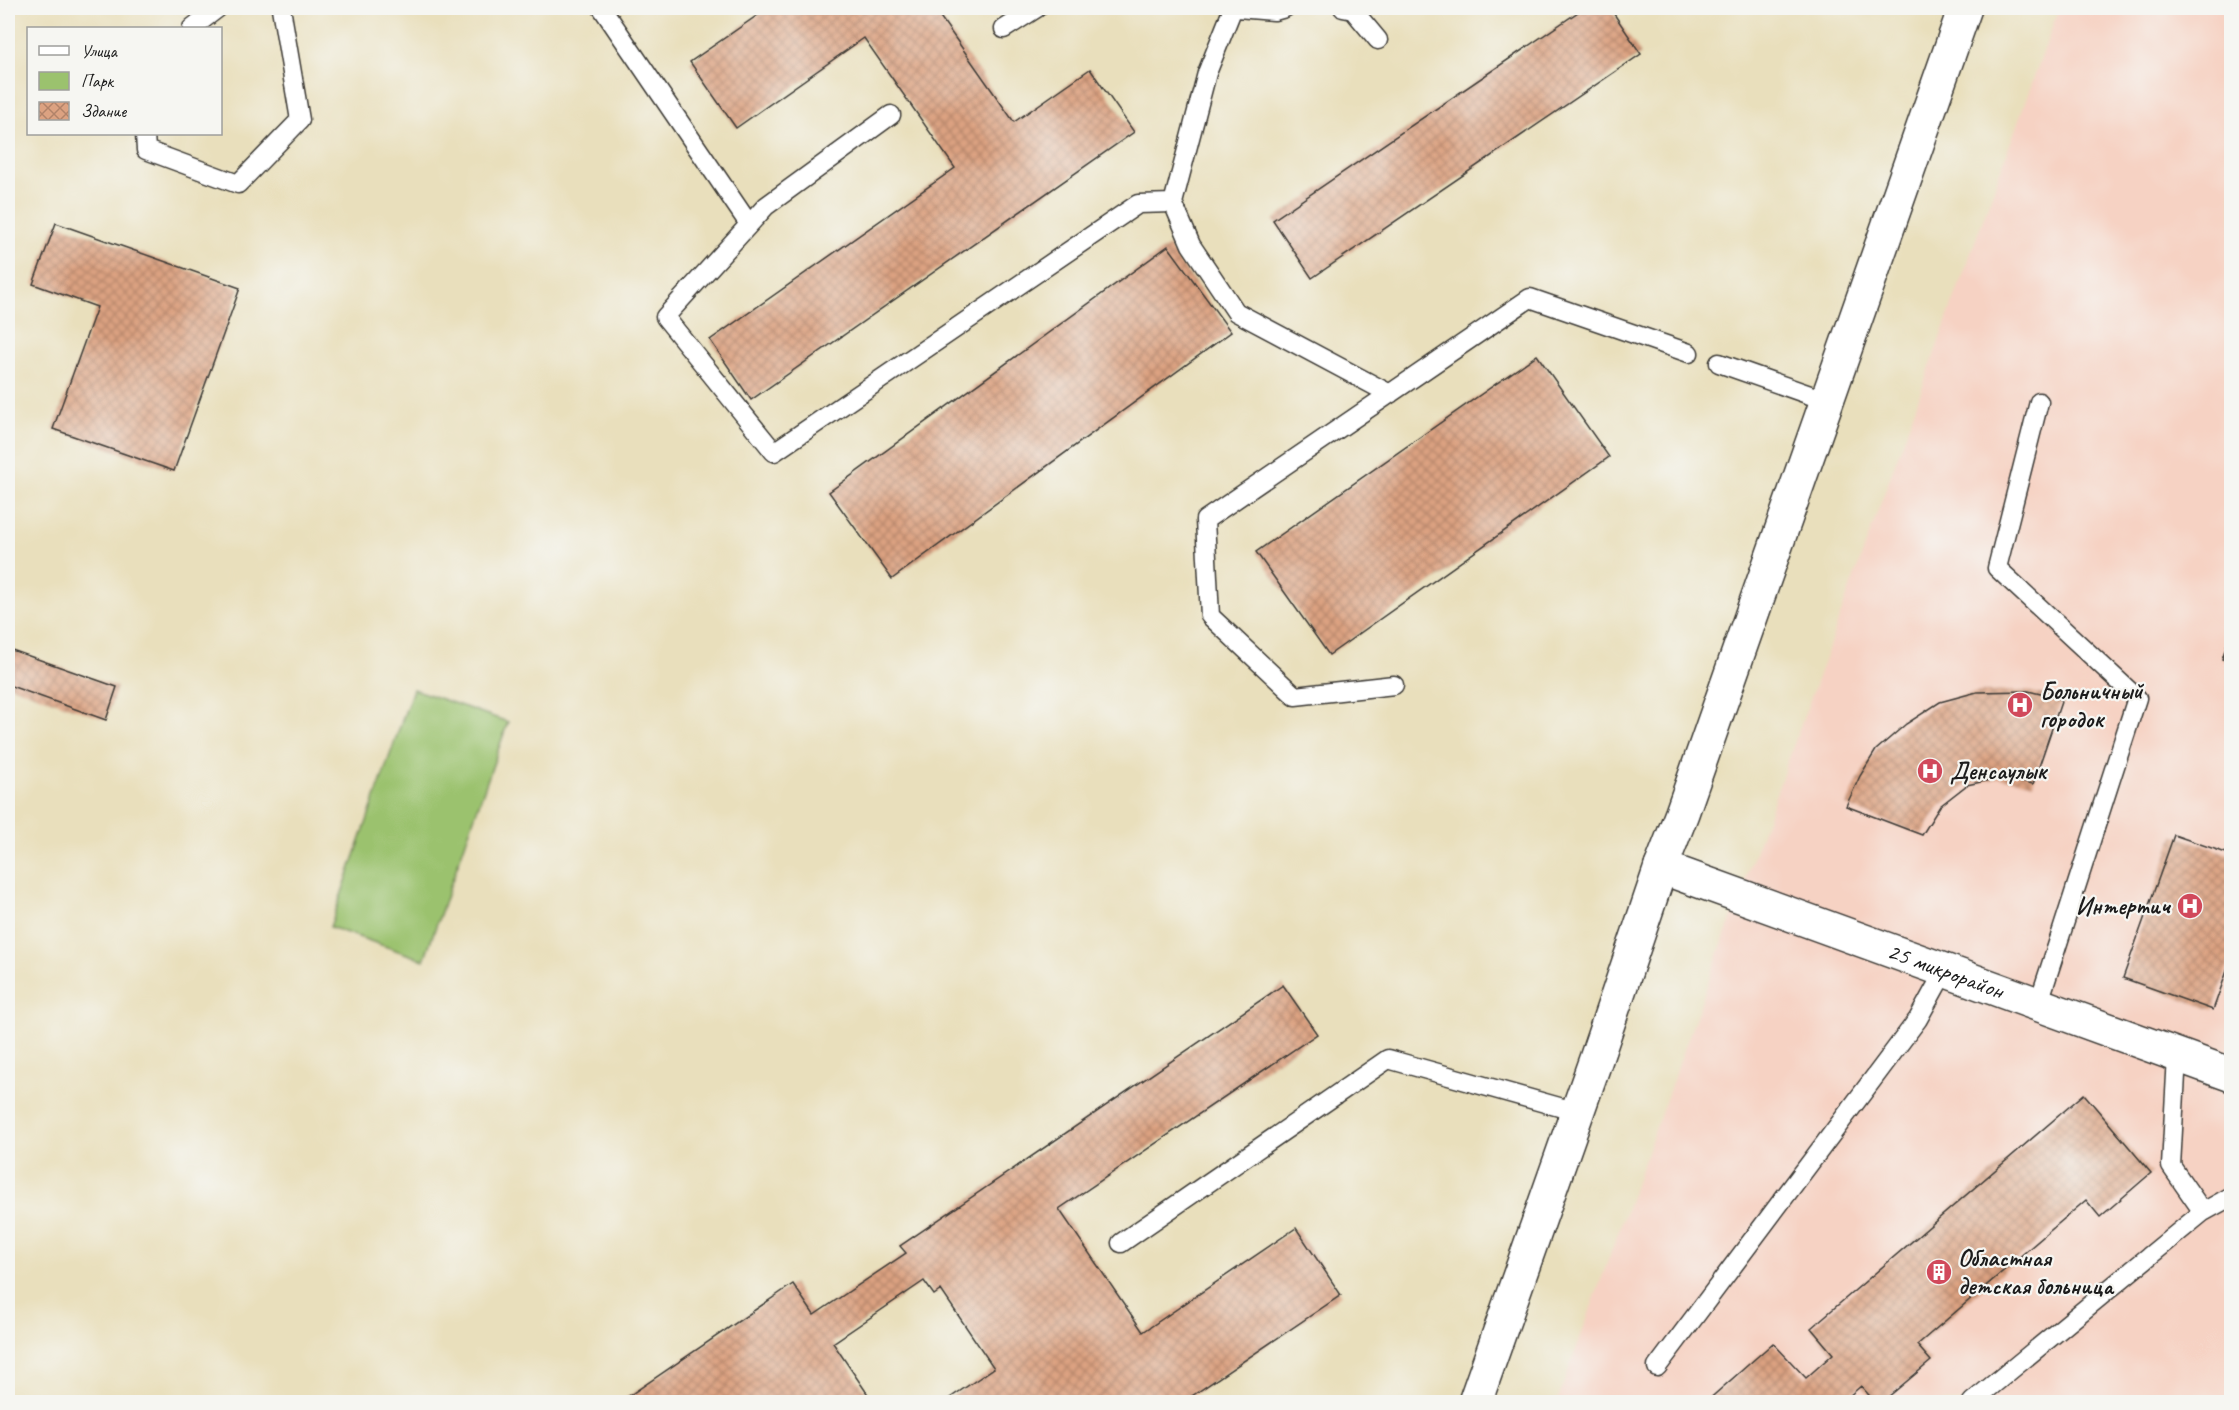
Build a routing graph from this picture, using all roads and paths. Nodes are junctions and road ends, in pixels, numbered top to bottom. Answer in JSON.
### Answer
{"nodes":[{"id":1,"x":218,"y":8,"type":"edge"},
{"id":2,"x":281,"y":8,"type":"edge"},
{"id":3,"x":602,"y":8,"type":"edge"},
{"id":4,"x":1037,"y":8,"type":"edge"},
{"id":5,"x":1235,"y":8,"type":"edge"},
{"id":6,"x":1285,"y":8,"type":"edge"},
{"id":7,"x":1350,"y":8,"type":"edge"},
{"id":8,"x":1965,"y":8,"type":"edge"},
{"id":9,"x":193,"y":27,"type":"edge"},
{"id":10,"x":1004,"y":29,"type":"dead end"},
{"id":11,"x":1378,"y":40,"type":"dead end"},
{"id":12,"x":891,"y":115,"type":"dead end"},
{"id":13,"x":145,"y":135,"type":"edge"},
{"id":14,"x":1173,"y":203,"type":"junction"},
{"id":15,"x":749,"y":224,"type":"junction"},
{"id":16,"x":1689,"y":353,"type":"dead end"},
{"id":17,"x":1719,"y":363,"type":"dead end"},
{"id":18,"x":1390,"y":394,"type":"junction"},
{"id":19,"x":1827,"y":401,"type":"junction"},
{"id":20,"x":2039,"y":402,"type":"dead end"},
{"id":21,"x":1394,"y":685,"type":"dead end"},
{"id":22,"x":1661,"y":867,"type":"junction"},
{"id":23,"x":1944,"y":970,"type":"junction"},
{"id":24,"x":2038,"y":1005,"type":"junction"},
{"id":25,"x":2177,"y":1056,"type":"junction"},
{"id":26,"x":2232,"y":1076,"type":"edge"},
{"id":27,"x":1577,"y":1113,"type":"junction"},
{"id":28,"x":2232,"y":1196,"type":"edge"},
{"id":29,"x":2203,"y":1212,"type":"junction"},
{"id":30,"x":1121,"y":1243,"type":"dead end"},
{"id":31,"x":1657,"y":1367,"type":"dead end"},
{"id":32,"x":1475,"y":1402,"type":"edge"},
{"id":33,"x":1972,"y":1402,"type":"edge"}],
"edges":[{"from":1,"to":9,"type":"lane"},
{"from":2,"to":13,"type":"lane"},
{"from":3,"to":15,"type":"lane"},
{"from":4,"to":10,"type":"lane"},
{"from":5,"to":6,"type":"lane"},
{"from":5,"to":14,"type":"lane"},
{"from":7,"to":11,"type":"lane"},
{"from":8,"to":19,"type":"street"},
{"from":12,"to":15,"type":"lane"},
{"from":14,"to":15,"type":"lane"},
{"from":14,"to":18,"type":"lane"},
{"from":16,"to":18,"type":"lane"},
{"from":17,"to":19,"type":"lane"},
{"from":18,"to":21,"type":"lane"},
{"from":19,"to":22,"type":"street"},
{"from":20,"to":24,"type":"lane"},
{"from":22,"to":23,"type":"street","name":"25 микрорайон"},
{"from":22,"to":27,"type":"street"},
{"from":23,"to":24,"type":"street","name":"25 микрорайон"},
{"from":23,"to":31,"type":"lane"},
{"from":24,"to":25,"type":"street","name":"25 микрорайон"},
{"from":25,"to":26,"type":"street","name":"25 микрорайон"},
{"from":25,"to":29,"type":"lane"},
{"from":27,"to":30,"type":"lane"},
{"from":27,"to":32,"type":"street"},
{"from":28,"to":29,"type":"lane"},
{"from":29,"to":33,"type":"lane"}]}
